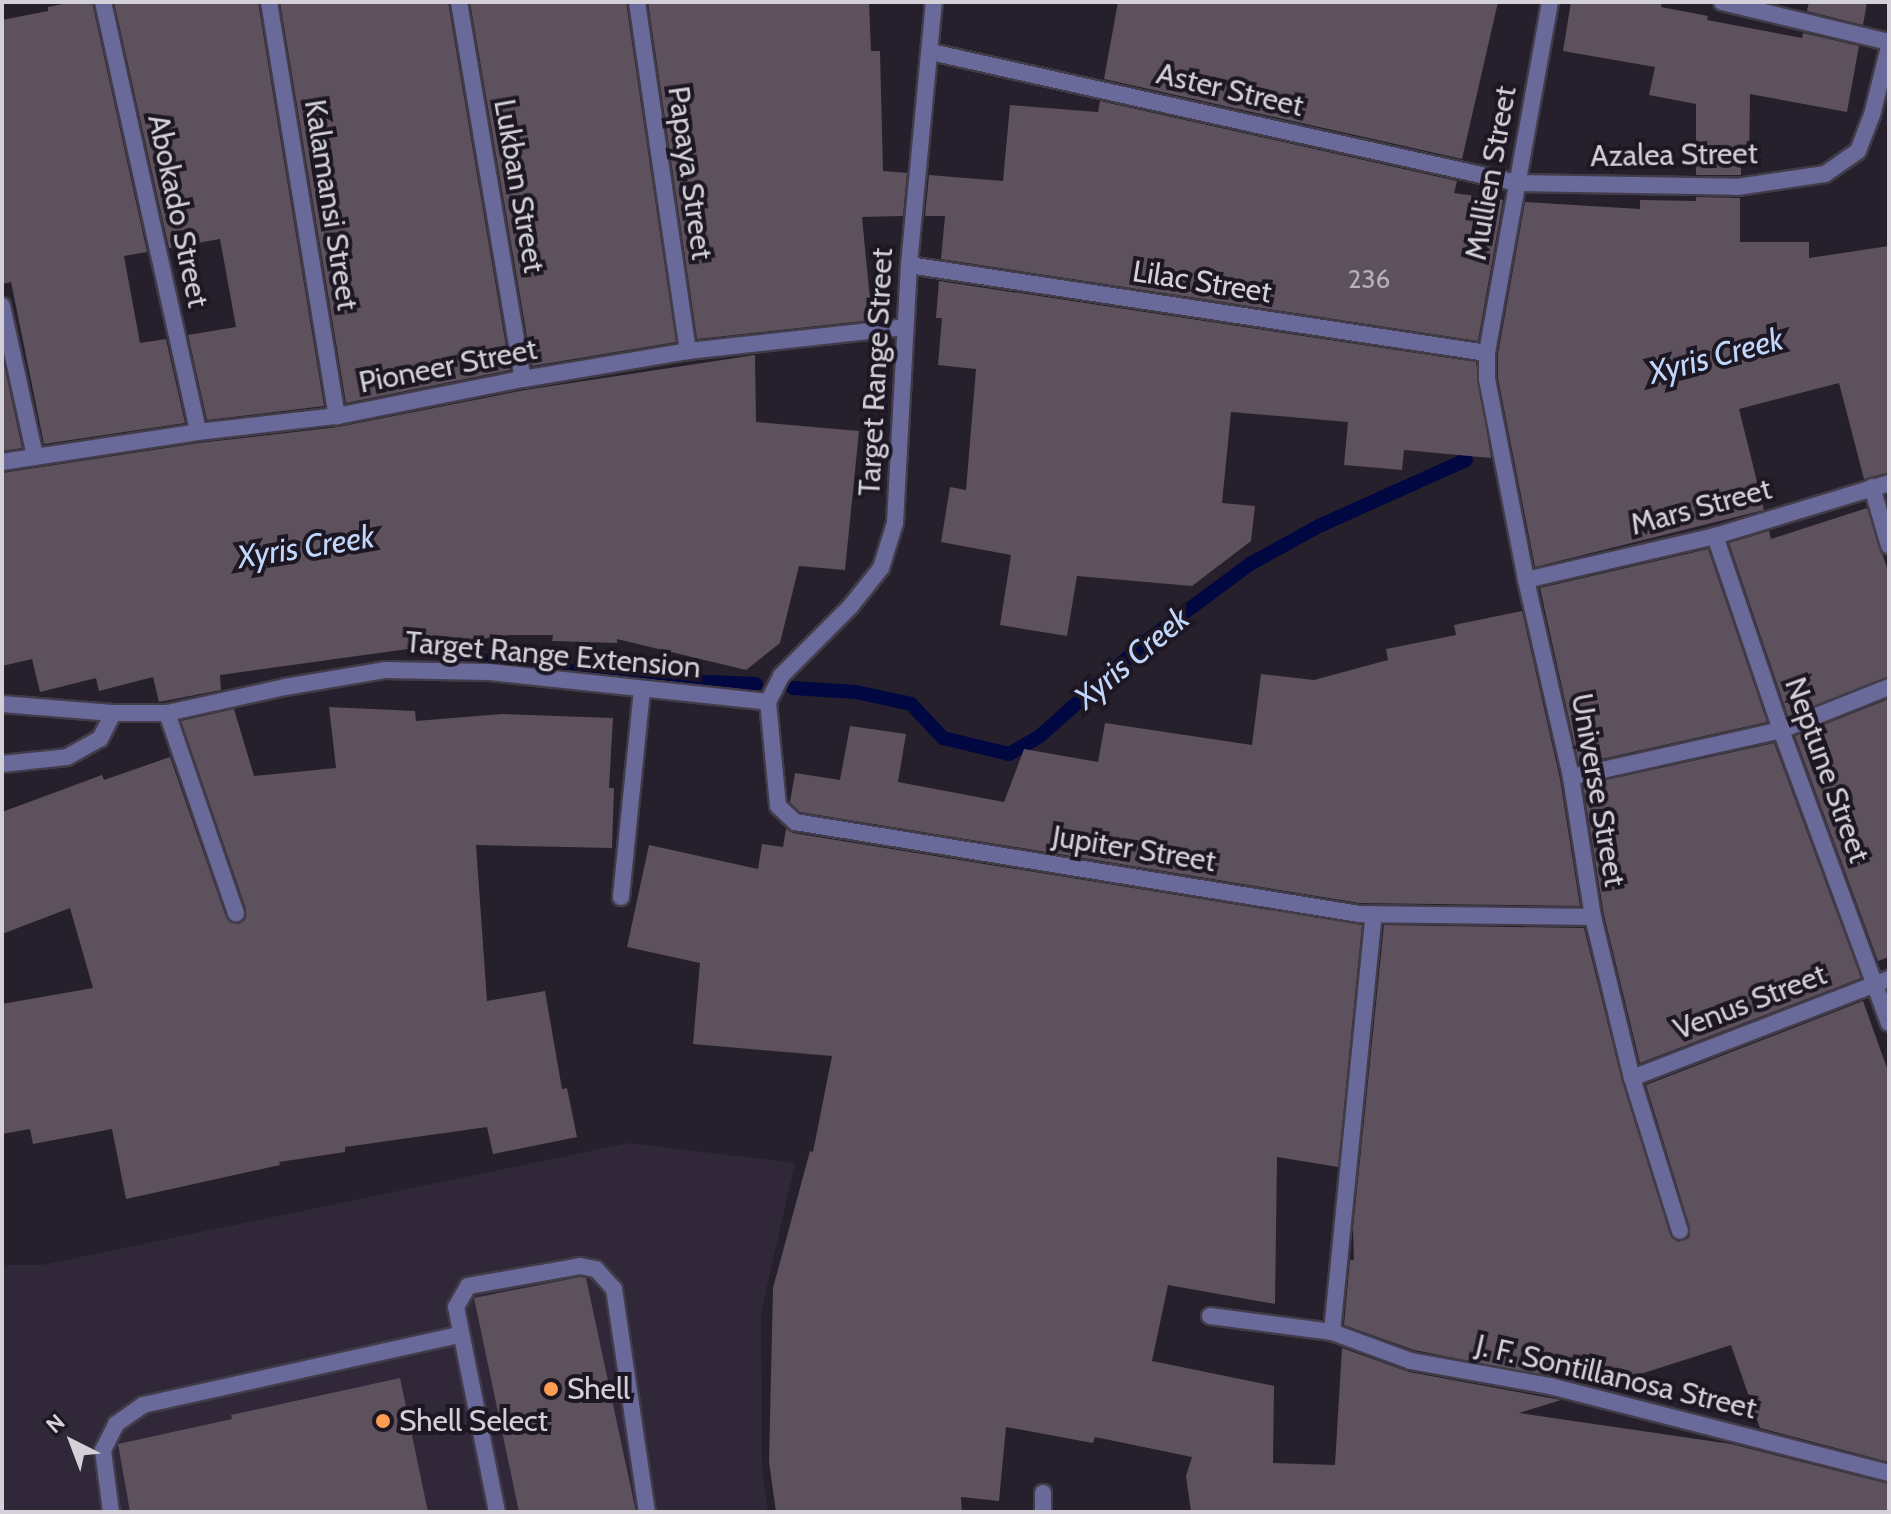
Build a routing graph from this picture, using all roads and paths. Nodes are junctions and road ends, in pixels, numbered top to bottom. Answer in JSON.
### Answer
{"nodes":[{"id":1,"x":103,"y":2,"type":"edge"},
{"id":2,"x":269,"y":2,"type":"edge"},
{"id":3,"x":459,"y":2,"type":"edge"},
{"id":4,"x":637,"y":2,"type":"edge"},
{"id":5,"x":934,"y":2,"type":"edge"},
{"id":6,"x":1550,"y":2,"type":"edge"},
{"id":7,"x":1722,"y":2,"type":"edge"},
{"id":8,"x":1889,"y":44,"type":"edge"},
{"id":9,"x":931,"y":52,"type":"junction"},
{"id":10,"x":1517,"y":183,"type":"junction"},
{"id":11,"x":909,"y":265,"type":"junction"},
{"id":12,"x":2,"y":306,"type":"edge"},
{"id":13,"x":905,"y":327,"type":"junction"},
{"id":14,"x":688,"y":351,"type":"junction"},
{"id":15,"x":1487,"y":353,"type":"junction"},
{"id":16,"x":523,"y":379,"type":"junction"},
{"id":17,"x":337,"y":416,"type":"junction"},
{"id":18,"x":198,"y":432,"type":"junction"},
{"id":19,"x":35,"y":456,"type":"junction"},
{"id":20,"x":2,"y":462,"type":"edge"},
{"id":21,"x":1881,"y":485,"type":"edge"},
{"id":22,"x":1715,"y":536,"type":"junction"},
{"id":23,"x":1889,"y":546,"type":"edge"},
{"id":24,"x":1526,"y":580,"type":"junction"},
{"id":25,"x":1889,"y":687,"type":"edge"},
{"id":26,"x":642,"y":689,"type":"junction"},
{"id":27,"x":768,"y":702,"type":"junction"},
{"id":28,"x":2,"y":704,"type":"edge"},
{"id":29,"x":113,"y":713,"type":"junction"},
{"id":30,"x":167,"y":713,"type":"junction"},
{"id":31,"x":1781,"y":730,"type":"junction"},
{"id":32,"x":2,"y":764,"type":"edge"},
{"id":33,"x":1571,"y":777,"type":"junction"},
{"id":34,"x":621,"y":897,"type":"dead end"},
{"id":35,"x":236,"y":913,"type":"dead end"},
{"id":36,"x":1374,"y":914,"type":"junction"},
{"id":37,"x":1593,"y":917,"type":"junction"},
{"id":38,"x":1882,"y":981,"type":"edge"},
{"id":39,"x":1889,"y":1023,"type":"edge"},
{"id":40,"x":1632,"y":1078,"type":"junction"},
{"id":41,"x":1680,"y":1231,"type":"dead end"},
{"id":42,"x":1210,"y":1316,"type":"dead end"},
{"id":43,"x":1332,"y":1332,"type":"junction"},
{"id":44,"x":460,"y":1335,"type":"junction"},
{"id":45,"x":1889,"y":1473,"type":"edge"},
{"id":46,"x":1043,"y":1493,"type":"dead end"},
{"id":47,"x":111,"y":1512,"type":"edge"},
{"id":48,"x":497,"y":1512,"type":"edge"},
{"id":49,"x":647,"y":1512,"type":"edge"},
{"id":50,"x":1043,"y":1512,"type":"edge"}],
"edges":[{"from":1,"to":18,"type":"street","name":"Abokado Street"},
{"from":2,"to":17,"type":"street","name":"Kalamansi Street"},
{"from":3,"to":16,"type":"street","name":"Lukban Street"},
{"from":4,"to":14,"type":"street","name":"Papaya Street"},
{"from":5,"to":9,"type":"street","name":"Target Range Street"},
{"from":6,"to":10,"type":"street","name":"Mullien Street"},
{"from":7,"to":8,"type":"street"},
{"from":8,"to":10,"type":"street","name":"Azalea Street"},
{"from":9,"to":10,"type":"street","name":"Aster Street"},
{"from":9,"to":11,"type":"street","name":"Target Range Street"},
{"from":10,"to":15,"type":"street","name":"Mullien Street"},
{"from":11,"to":13,"type":"street","name":"Target Range Street"},
{"from":11,"to":15,"type":"street","name":"Lilac Street"},
{"from":12,"to":19,"type":"street"},
{"from":13,"to":14,"type":"street","name":"Pioneer Street"},
{"from":13,"to":27,"type":"street","name":"Target Range Street"},
{"from":14,"to":16,"type":"street","name":"Pioneer Street"},
{"from":15,"to":24,"type":"street","name":"Universe Street"},
{"from":16,"to":17,"type":"street","name":"Pioneer Street"},
{"from":17,"to":18,"type":"street","name":"Pioneer Street"},
{"from":18,"to":19,"type":"street","name":"Pioneer Street"},
{"from":19,"to":20,"type":"street","name":"Pioneer Street"},
{"from":21,"to":22,"type":"street","name":"Mars Street"},
{"from":21,"to":23,"type":"street"},
{"from":22,"to":24,"type":"street","name":"Mars Street"},
{"from":22,"to":31,"type":"street","name":"Neptune Street"},
{"from":24,"to":33,"type":"street","name":"Universe Street"},
{"from":25,"to":31,"type":"street"},
{"from":26,"to":27,"type":"street","name":"Target Range Extension"},
{"from":26,"to":30,"type":"street","name":"Target Range Extension"},
{"from":26,"to":34,"type":"street"},
{"from":27,"to":36,"type":"street","name":"Jupiter Street"},
{"from":28,"to":29,"type":"street","name":"Target Range Extension"},
{"from":29,"to":30,"type":"street","name":"Target Range Extension"},
{"from":29,"to":32,"type":"street"},
{"from":30,"to":35,"type":"street"},
{"from":31,"to":33,"type":"street"},
{"from":31,"to":38,"type":"street","name":"Neptune Street"},
{"from":33,"to":37,"type":"street","name":"Universe Street"},
{"from":36,"to":37,"type":"street","name":"Jupiter Street"},
{"from":36,"to":43,"type":"street"},
{"from":37,"to":40,"type":"street","name":"Universe Street"},
{"from":38,"to":39,"type":"street","name":"Neptune Street"},
{"from":38,"to":40,"type":"street","name":"Venus Street"},
{"from":40,"to":41,"type":"street","name":"Universe Street"},
{"from":42,"to":43,"type":"street","name":"J. F. Sontillanosa Street"},
{"from":43,"to":45,"type":"street","name":"J. F. Sontillanosa Street"},
{"from":44,"to":47,"type":"street"},
{"from":44,"to":48,"type":"street"},
{"from":44,"to":49,"type":"street"},
{"from":46,"to":50,"type":"street"}]}
